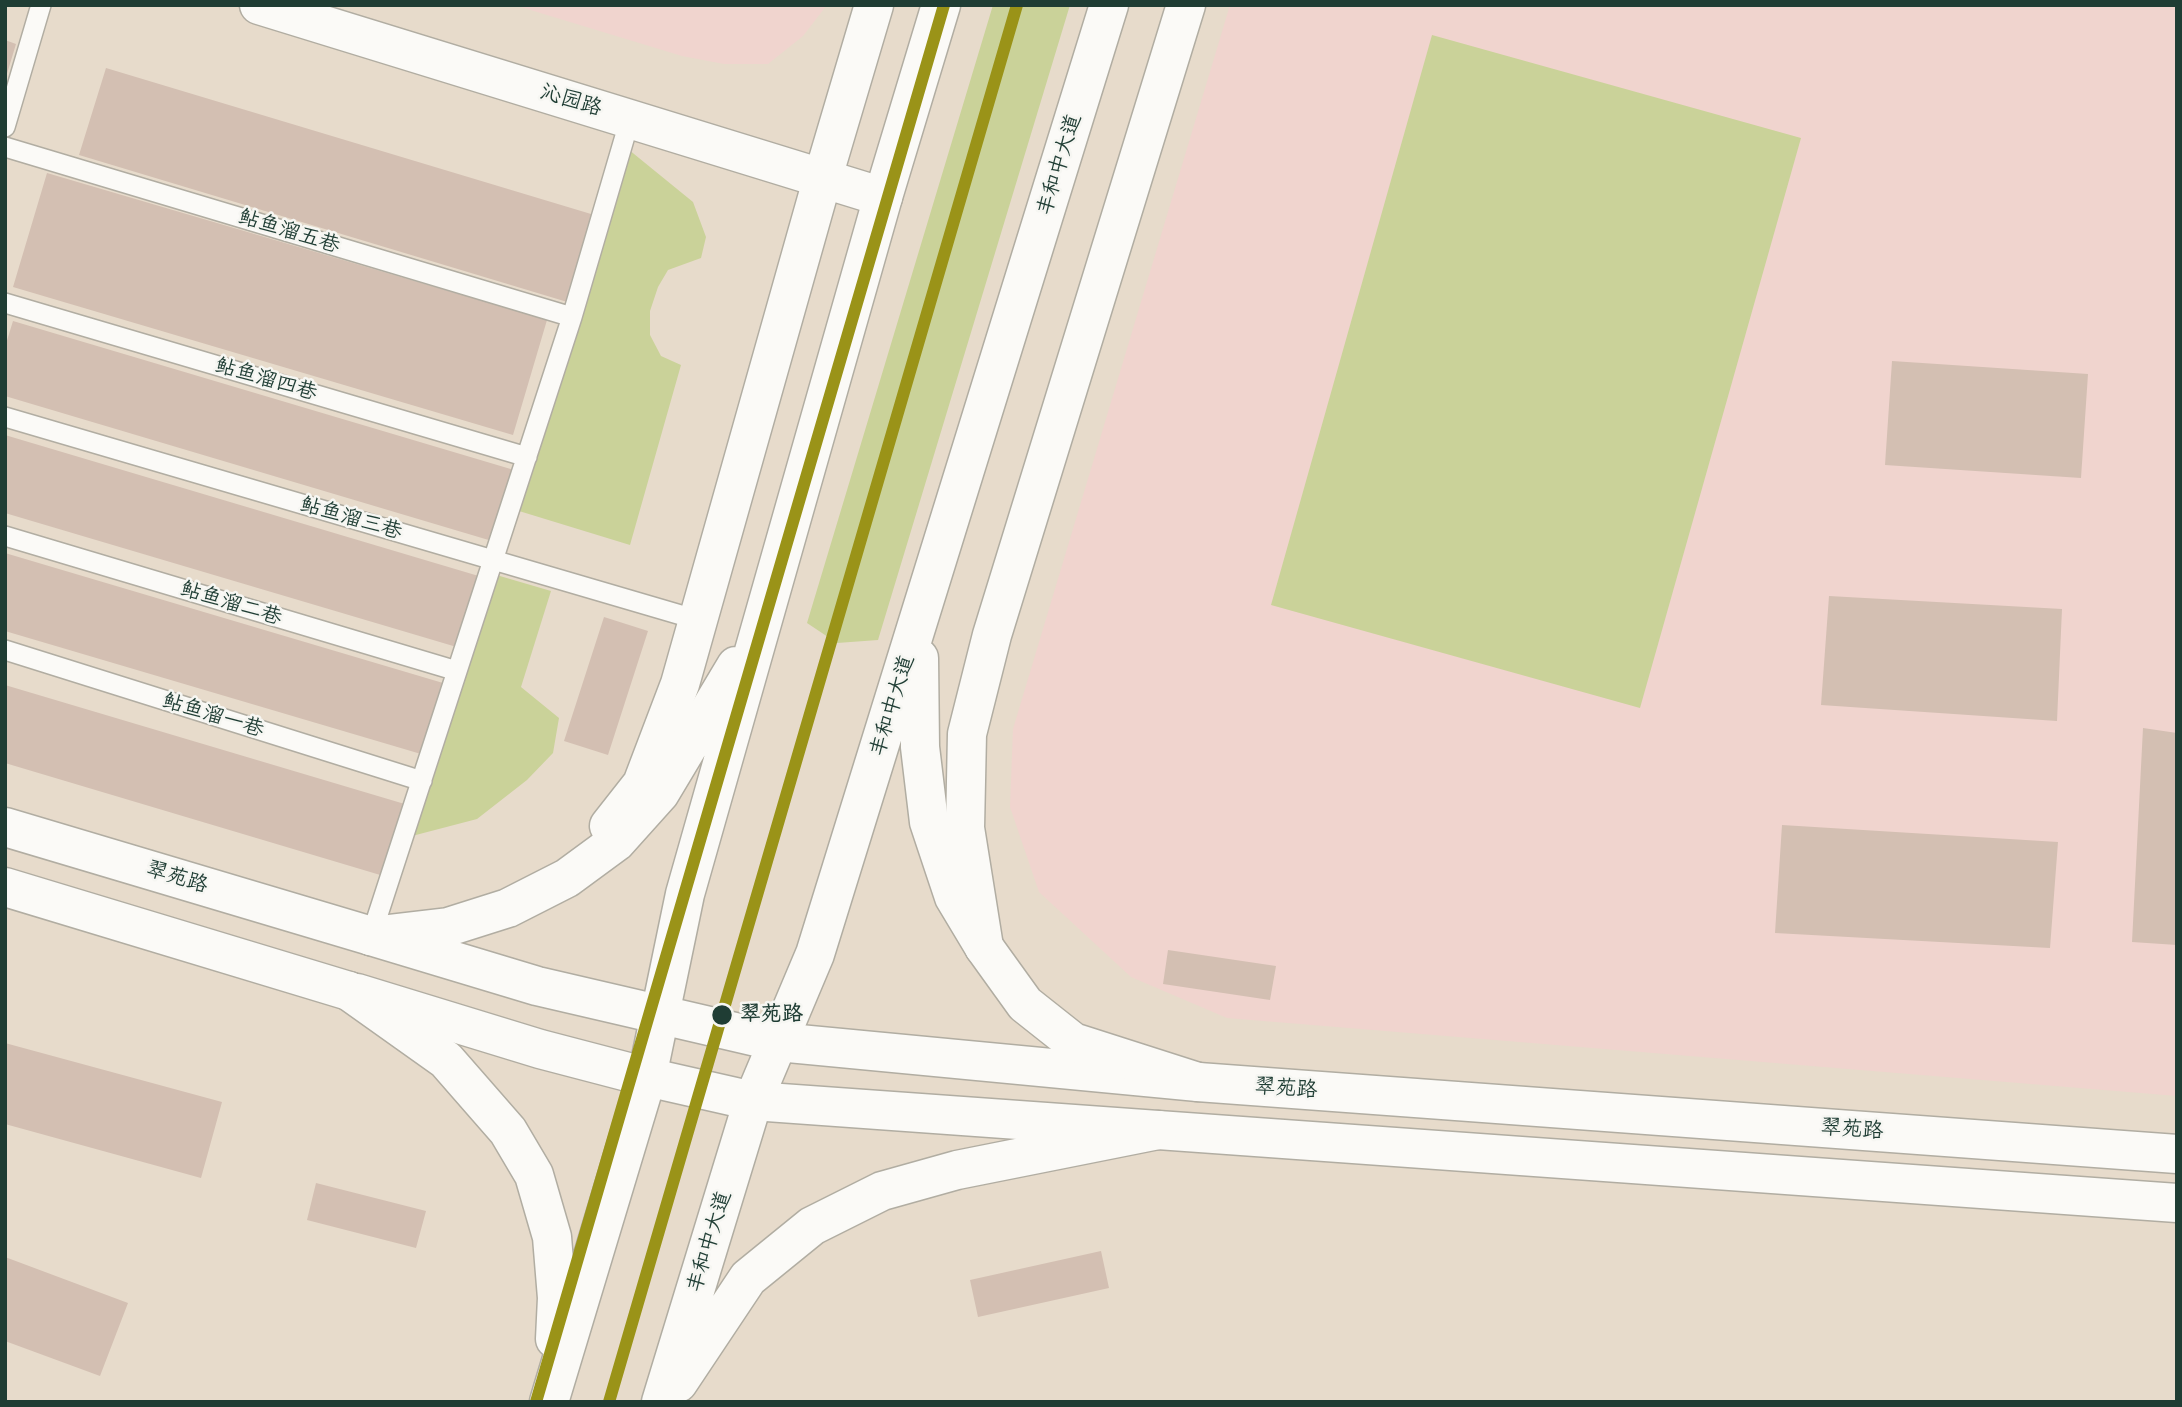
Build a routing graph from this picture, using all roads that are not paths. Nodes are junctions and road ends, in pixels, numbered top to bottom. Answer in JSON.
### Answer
{"nodes":[{"id":1,"x":41,"y":5,"type":"edge"},
{"id":2,"x":259,"y":5,"type":"edge"},
{"id":3,"x":874,"y":5,"type":"edge"},
{"id":4,"x":941,"y":5,"type":"edge"},
{"id":5,"x":1109,"y":5,"type":"edge"},
{"id":6,"x":1186,"y":5,"type":"edge"},
{"id":7,"x":630,"y":119,"type":"junction"},
{"id":8,"x":5,"y":127,"type":"edge"},
{"id":9,"x":5,"y":147,"type":"edge"},
{"id":10,"x":822,"y":177,"type":"junction"},
{"id":11,"x":883,"y":197,"type":"junction"},
{"id":12,"x":5,"y":303,"type":"edge"},
{"id":13,"x":572,"y":317,"type":"junction"},
{"id":14,"x":5,"y":417,"type":"edge"},
{"id":15,"x":527,"y":457,"type":"junction"},
{"id":16,"x":5,"y":536,"type":"edge"},
{"id":17,"x":493,"y":561,"type":"junction"},
{"id":18,"x":698,"y":621,"type":"junction"},
{"id":19,"x":762,"y":622,"type":"junction"},
{"id":20,"x":919,"y":624,"type":"junction"},
{"id":21,"x":5,"y":650,"type":"edge"},
{"id":22,"x":457,"y":671,"type":"junction"},
{"id":23,"x":422,"y":781,"type":"junction"},
{"id":24,"x":5,"y":827,"type":"edge"},
{"id":25,"x":567,"y":878,"type":"junction"},
{"id":26,"x":5,"y":887,"type":"edge"},
{"id":27,"x":371,"y":936,"type":"junction"},
{"id":28,"x":984,"y":947,"type":"junction"},
{"id":29,"x":349,"y":991,"type":"junction"},
{"id":30,"x":660,"y":1014,"type":"junction"},
{"id":31,"x":778,"y":1042,"type":"junction"},
{"id":32,"x":646,"y":1077,"type":"junction"},
{"id":33,"x":1198,"y":1082,"type":"junction"},
{"id":34,"x":753,"y":1101,"type":"junction"},
{"id":35,"x":1158,"y":1130,"type":"junction"},
{"id":36,"x":2177,"y":1154,"type":"edge"},
{"id":37,"x":2177,"y":1203,"type":"edge"},
{"id":38,"x":548,"y":1396,"type":"edge"},
{"id":39,"x":663,"y":1402,"type":"edge"}],
"edges":[{"from":1,"to":8,"type":"lane"},
{"from":2,"to":7,"type":"main road","name":"沁园路"},
{"from":3,"to":10,"type":"main road"},
{"from":4,"to":11,"type":"main road"},
{"from":5,"to":20,"type":"main road","name":"丰和中大道"},
{"from":6,"to":28,"type":"main road"},
{"from":7,"to":10,"type":"main road","name":"沁园路"},
{"from":7,"to":13,"type":"lane"},
{"from":9,"to":13,"type":"lane","name":"鲇鱼溜五巷"},
{"from":10,"to":11,"type":"main road","name":"沁园路"},
{"from":10,"to":18,"type":"main road"},
{"from":11,"to":19,"type":"main road"},
{"from":12,"to":15,"type":"lane","name":"鲇鱼溜四巷"},
{"from":13,"to":15,"type":"lane"},
{"from":14,"to":17,"type":"lane","name":"鲇鱼溜三巷"},
{"from":15,"to":17,"type":"lane"},
{"from":16,"to":22,"type":"lane","name":"鲇鱼溜二巷"},
{"from":17,"to":18,"type":"lane","name":"鲇鱼溜三巷"},
{"from":17,"to":22,"type":"lane"},
{"from":18,"to":25,"type":"main road"},
{"from":19,"to":25,"type":"main road"},
{"from":19,"to":30,"type":"main road"},
{"from":20,"to":28,"type":"main road"},
{"from":20,"to":31,"type":"main road","name":"丰和中大道"},
{"from":21,"to":23,"type":"lane","name":"鲇鱼溜一巷"},
{"from":22,"to":23,"type":"lane"},
{"from":23,"to":27,"type":"lane"},
{"from":24,"to":27,"type":"main road","name":"翠苑路"},
{"from":25,"to":27,"type":"main road"},
{"from":26,"to":29,"type":"main road"},
{"from":27,"to":30,"type":"main road","name":"翠苑路"},
{"from":28,"to":33,"type":"main road"},
{"from":29,"to":32,"type":"main road"},
{"from":29,"to":38,"type":"main road"},
{"from":30,"to":31,"type":"main road","name":"翠苑路"},
{"from":30,"to":32,"type":"main road"},
{"from":31,"to":33,"type":"main road","name":"翠苑路"},
{"from":31,"to":34,"type":"main road","name":"丰和中大道"},
{"from":32,"to":34,"type":"main road"},
{"from":32,"to":38,"type":"main road"},
{"from":33,"to":36,"type":"main road","name":"翠苑路"},
{"from":34,"to":35,"type":"main road"},
{"from":34,"to":39,"type":"main road","name":"丰和中大道"},
{"from":35,"to":37,"type":"main road"},
{"from":35,"to":39,"type":"main road"}]}
